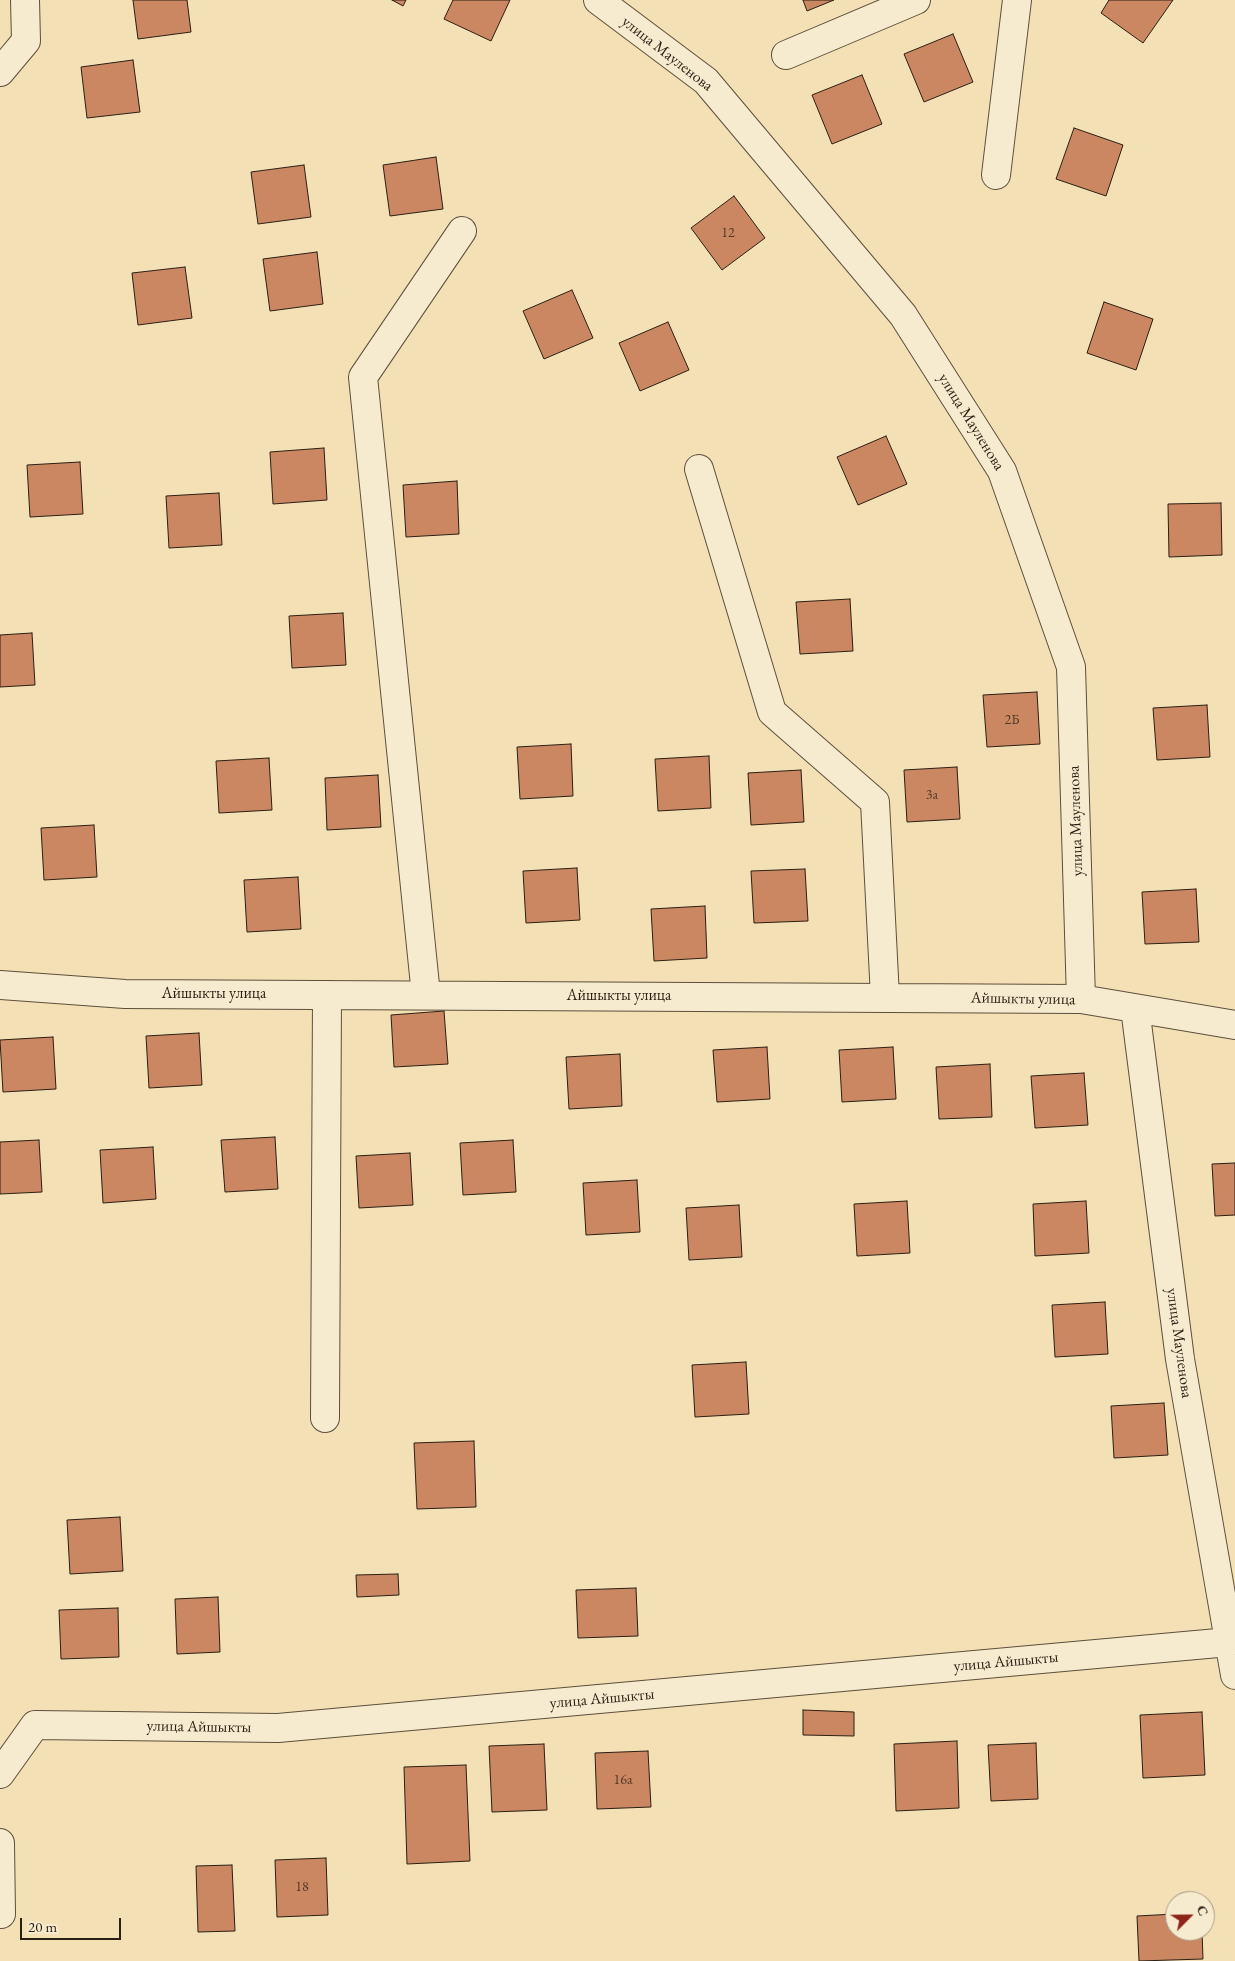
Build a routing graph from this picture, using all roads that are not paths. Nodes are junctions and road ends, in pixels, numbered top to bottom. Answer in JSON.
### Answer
{"nodes":[{"id":1,"x":25,"y":0,"type":"edge"},
{"id":2,"x":598,"y":0,"type":"edge"},
{"id":3,"x":916,"y":0,"type":"edge"},
{"id":4,"x":1017,"y":0,"type":"edge"},
{"id":5,"x":786,"y":55,"type":"dead end"},
{"id":6,"x":0,"y":72,"type":"edge"},
{"id":7,"x":996,"y":175,"type":"dead end"},
{"id":8,"x":462,"y":232,"type":"dead end"},
{"id":9,"x":699,"y":468,"type":"dead end"},
{"id":10,"x":0,"y":985,"type":"edge"},
{"id":11,"x":327,"y":994,"type":"junction"},
{"id":12,"x":426,"y":995,"type":"junction"},
{"id":13,"x":885,"y":998,"type":"junction"},
{"id":14,"x":1080,"y":999,"type":"junction"},
{"id":15,"x":1135,"y":1008,"type":"junction"},
{"id":16,"x":1235,"y":1025,"type":"edge"},
{"id":17,"x":325,"y":1418,"type":"dead end"},
{"id":18,"x":1228,"y":1595,"type":"edge"},
{"id":19,"x":1229,"y":1642,"type":"junction"},
{"id":20,"x":1235,"y":1676,"type":"edge"},
{"id":21,"x":0,"y":1774,"type":"edge"},
{"id":22,"x":0,"y":1843,"type":"edge"},
{"id":23,"x":0,"y":1914,"type":"edge"}],
"edges":[{"from":1,"to":6,"type":"street"},
{"from":2,"to":14,"type":"street","name":"улица Мауленова"},
{"from":3,"to":5,"type":"street"},
{"from":4,"to":7,"type":"street"},
{"from":8,"to":12,"type":"street"},
{"from":9,"to":13,"type":"street"},
{"from":10,"to":11,"type":"street","name":"Айшыкты улица"},
{"from":11,"to":12,"type":"street","name":"Айшыкты улица"},
{"from":11,"to":17,"type":"street"},
{"from":12,"to":13,"type":"street","name":"Айшыкты улица"},
{"from":13,"to":14,"type":"street","name":"Айшыкты улица"},
{"from":14,"to":15,"type":"street","name":"Айшыкты улица"},
{"from":15,"to":16,"type":"street","name":"Айшыкты улица"},
{"from":15,"to":18,"type":"street","name":"улица Мауленова"},
{"from":18,"to":19,"type":"street","name":"улица Мауленова"},
{"from":19,"to":20,"type":"street","name":"улица Мауленова"},
{"from":19,"to":21,"type":"street","name":"улица Айшыкты"},
{"from":22,"to":23,"type":"street"}]}
